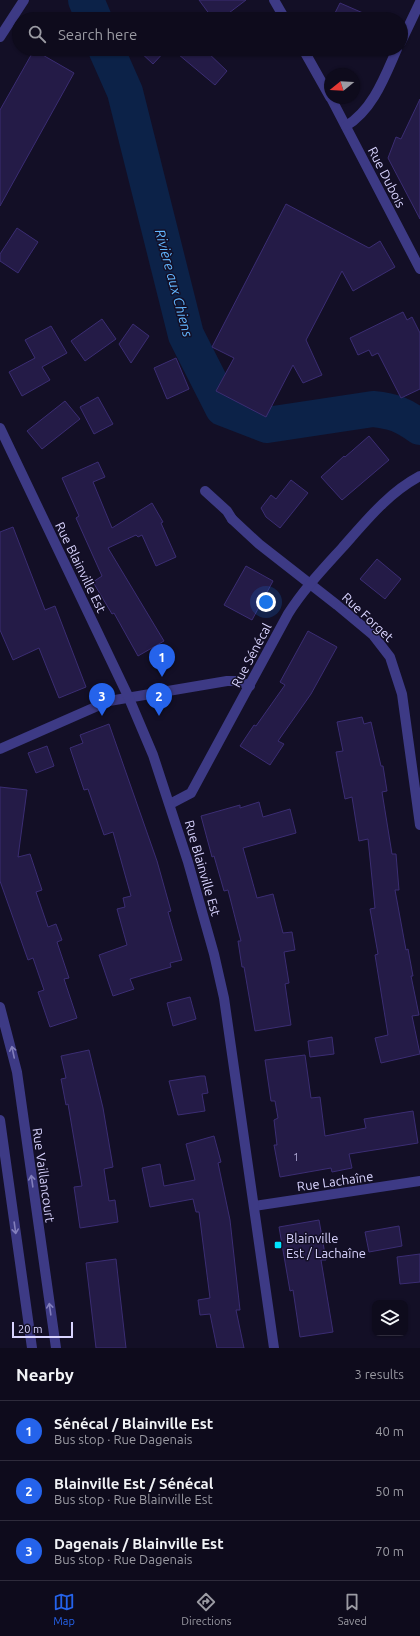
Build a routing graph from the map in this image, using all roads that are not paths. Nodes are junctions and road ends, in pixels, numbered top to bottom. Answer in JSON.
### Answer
{"nodes":[{"id":1,"x":24,"y":0,"type":"edge"},
{"id":2,"x":274,"y":0,"type":"edge"},
{"id":3,"x":420,"y":2,"type":"edge"},
{"id":4,"x":16,"y":12,"type":"edge"},
{"id":5,"x":282,"y":12,"type":"edge"},
{"id":6,"x":12,"y":18,"type":"edge"},
{"id":7,"x":408,"y":27,"type":"edge"},
{"id":8,"x":0,"y":37,"type":"edge"},
{"id":9,"x":307,"y":56,"type":"edge"},
{"id":10,"x":394,"y":56,"type":"edge"},
{"id":11,"x":324,"y":86,"type":"edge"},
{"id":12,"x":334,"y":104,"type":"edge"},
{"id":13,"x":346,"y":126,"type":"junction"},
{"id":14,"x":420,"y":269,"type":"edge"},
{"id":15,"x":0,"y":428,"type":"edge"},
{"id":16,"x":420,"y":476,"type":"edge"},
{"id":17,"x":205,"y":492,"type":"dead end"},
{"id":18,"x":309,"y":585,"type":"junction"},
{"id":19,"x":250,"y":686,"type":"junction"},
{"id":20,"x":128,"y":696,"type":"junction"},
{"id":21,"x":0,"y":748,"type":"edge"},
{"id":22,"x":170,"y":804,"type":"junction"},
{"id":23,"x":420,"y":825,"type":"edge"},
{"id":24,"x":0,"y":1007,"type":"edge"},
{"id":25,"x":0,"y":1120,"type":"edge"},
{"id":26,"x":420,"y":1181,"type":"edge"},
{"id":27,"x":254,"y":1206,"type":"junction"},
{"id":28,"x":32,"y":1348,"type":"edge"},
{"id":29,"x":56,"y":1348,"type":"edge"},
{"id":30,"x":274,"y":1348,"type":"edge"}],
"edges":[{"from":1,"to":4,"type":"street"},
{"from":2,"to":5,"type":"street"},
{"from":3,"to":7,"type":"street"},
{"from":6,"to":8,"type":"street"},
{"from":9,"to":11,"type":"street","name":"Rue Dubois"},
{"from":10,"to":13,"type":"street"},
{"from":12,"to":13,"type":"street","name":"Rue Dubois"},
{"from":13,"to":14,"type":"street","name":"Rue Dubois"},
{"from":15,"to":20,"type":"street","name":"Rue Blainville Est"},
{"from":16,"to":18,"type":"street","name":"Rue Sénécal"},
{"from":17,"to":18,"type":"street","name":"Rue Forget"},
{"from":18,"to":19,"type":"street","name":"Rue Sénécal"},
{"from":18,"to":23,"type":"street","name":"Rue Forget"},
{"from":19,"to":20,"type":"street"},
{"from":19,"to":22,"type":"street","name":"Rue Sénécal"},
{"from":20,"to":21,"type":"street"},
{"from":20,"to":22,"type":"street","name":"Rue Blainville Est"},
{"from":22,"to":27,"type":"street","name":"Rue Blainville Est"},
{"from":29,"to":24,"type":"street","name":"Rue Vaillancourt","one_way":true},
{"from":25,"to":28,"type":"street","one_way":true},
{"from":26,"to":27,"type":"street","name":"Rue Lachaîne"},
{"from":27,"to":30,"type":"street","name":"Rue Blainville Est"}]}
